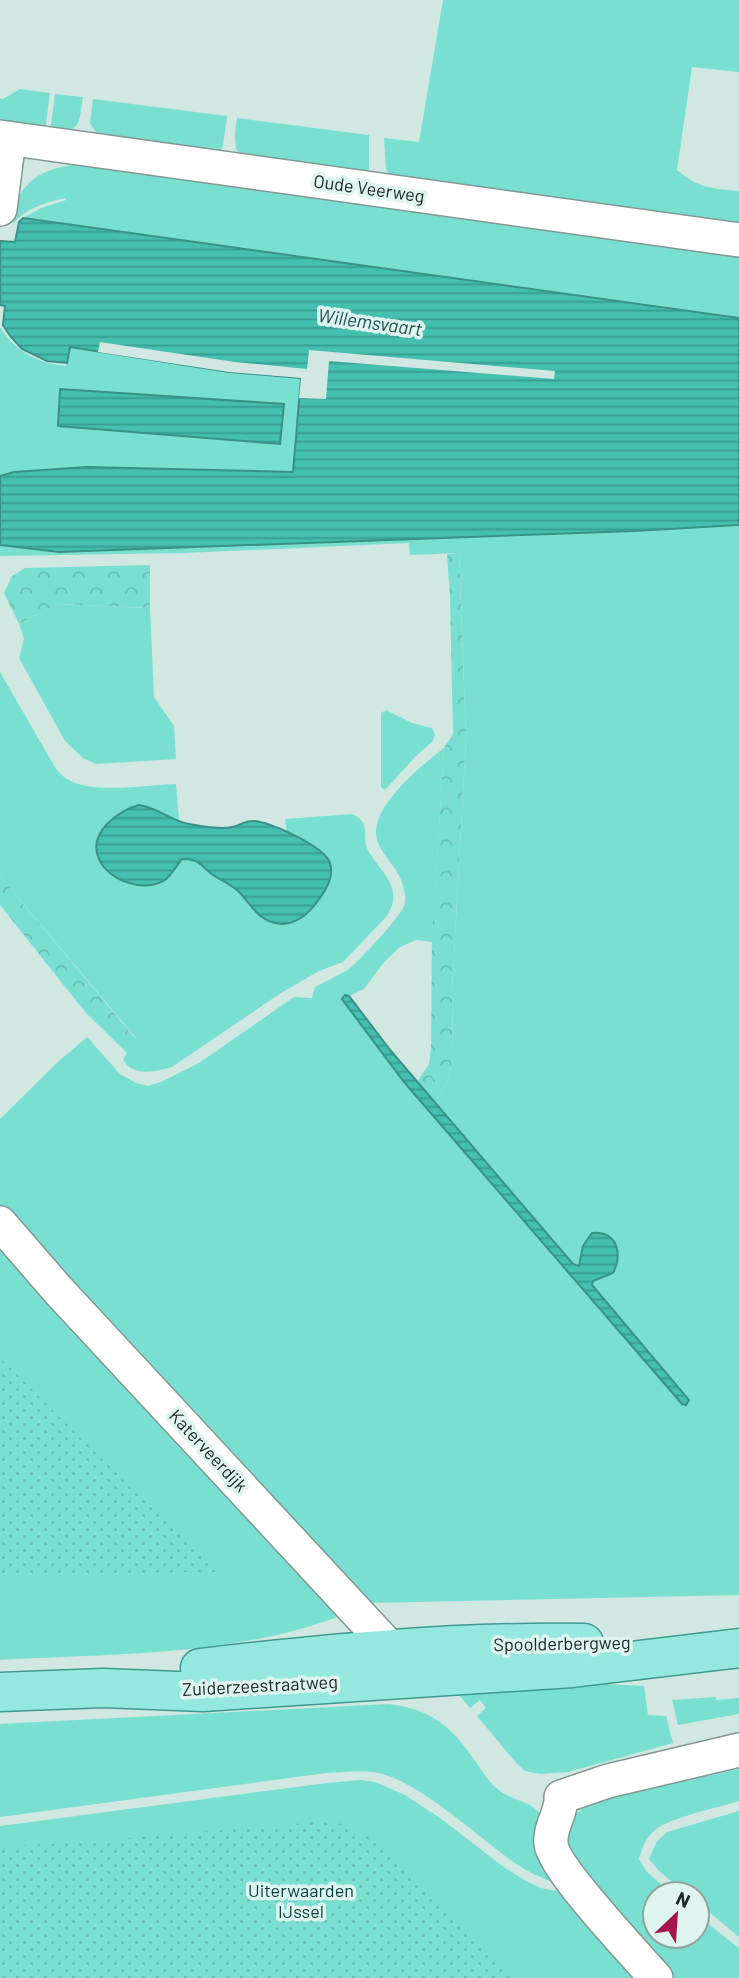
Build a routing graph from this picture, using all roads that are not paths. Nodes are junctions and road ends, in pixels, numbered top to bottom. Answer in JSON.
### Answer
{"nodes":[{"id":1,"x":5,"y":138,"type":"edge"},
{"id":2,"x":0,"y":209,"type":"edge"},
{"id":3,"x":739,"y":240,"type":"edge"},
{"id":4,"x":0,"y":1223,"type":"edge"},
{"id":5,"x":735,"y":1648,"type":"edge"},
{"id":6,"x":404,"y":1663,"type":"junction"},
{"id":7,"x":0,"y":1692,"type":"edge"},
{"id":8,"x":739,"y":1750,"type":"edge"},
{"id":9,"x":656,"y":1978,"type":"edge"}],
"edges":[{"from":1,"to":2,"type":"street"},
{"from":1,"to":3,"type":"street","name":"Oude Veerweg"},
{"from":4,"to":6,"type":"street","name":"Katerveerdijk"},
{"from":5,"to":6,"type":"main road","name":"Spoolderbergweg"},
{"from":6,"to":7,"type":"main road","name":"Zuiderzeestraatweg"},
{"from":8,"to":9,"type":"street"}]}
